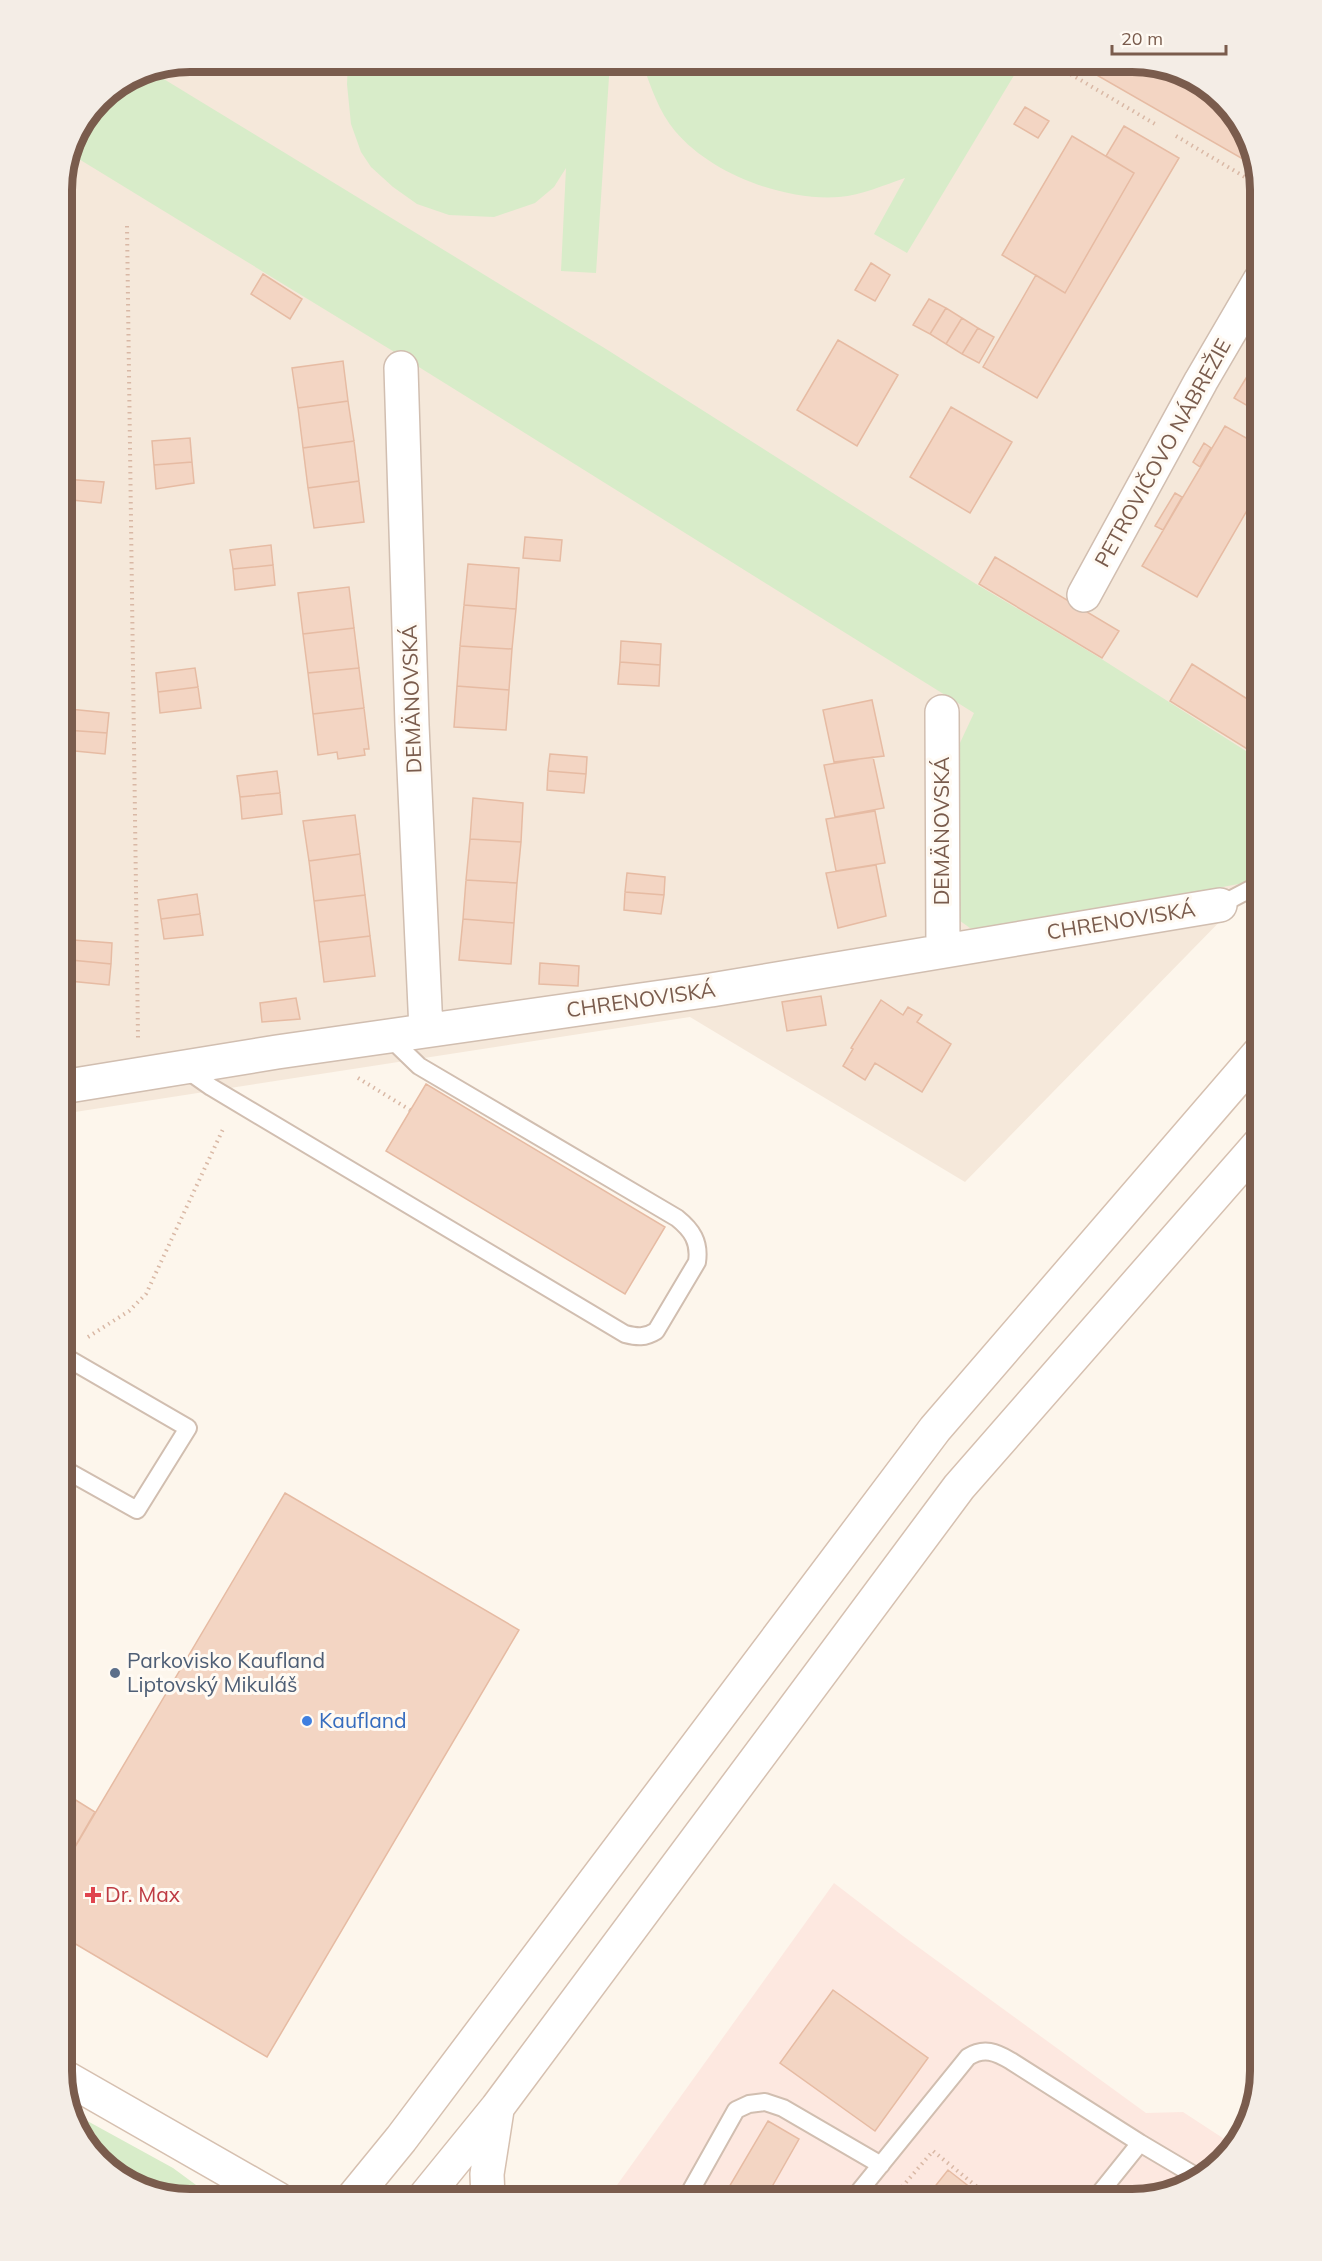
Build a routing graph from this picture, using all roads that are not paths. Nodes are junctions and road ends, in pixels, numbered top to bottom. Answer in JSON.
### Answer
{"nodes":[{"id":1,"x":1250,"y":297,"type":"edge"},
{"id":2,"x":401,"y":368,"type":"dead end"},
{"id":3,"x":1084,"y":595,"type":"dead end"},
{"id":4,"x":942,"y":712,"type":"dead end"},
{"id":5,"x":1250,"y":889,"type":"edge"},
{"id":6,"x":1220,"y":905,"type":"joint"},
{"id":7,"x":943,"y":951,"type":"junction"},
{"id":8,"x":426,"y":1030,"type":"junction"},
{"id":9,"x":388,"y":1036,"type":"junction"},
{"id":10,"x":1250,"y":1064,"type":"edge"},
{"id":11,"x":183,"y":1067,"type":"junction"},
{"id":12,"x":72,"y":1085,"type":"edge"},
{"id":13,"x":1250,"y":1154,"type":"edge"},
{"id":14,"x":72,"y":1361,"type":"edge"},
{"id":15,"x":72,"y":1474,"type":"edge"},
{"id":16,"x":73,"y":2082,"type":"edge"},
{"id":17,"x":497,"y":2108,"type":"junction"},
{"id":18,"x":1140,"y":2143,"type":"junction"},
{"id":19,"x":881,"y":2165,"type":"junction"},
{"id":20,"x":1191,"y":2173,"type":"edge"},
{"id":21,"x":248,"y":2189,"type":"edge"},
{"id":22,"x":360,"y":2189,"type":"edge"},
{"id":23,"x":431,"y":2189,"type":"edge"},
{"id":24,"x":488,"y":2189,"type":"edge"},
{"id":25,"x":692,"y":2189,"type":"edge"},
{"id":26,"x":861,"y":2189,"type":"edge"},
{"id":27,"x":1103,"y":2189,"type":"edge"}],
"edges":[{"from":1,"to":3,"type":"main road","name":"PETROVIČOVO NÁBREŽIE"},
{"from":2,"to":8,"type":"main road","name":"DEMÄNOVSKÁ"},
{"from":4,"to":7,"type":"main road","name":"DEMÄNOVSKÁ"},
{"from":5,"to":6,"type":"lane"},
{"from":6,"to":7,"type":"main road","name":"CHRENOVISKÁ"},
{"from":7,"to":8,"type":"main road","name":"CHRENOVISKÁ"},
{"from":8,"to":9,"type":"main road","name":"CHRENOVISKÁ"},
{"from":9,"to":11,"type":"main road","name":"CHRENOVISKÁ"},
{"from":9,"to":11,"type":"lane"},
{"from":10,"to":22,"type":"main road"},
{"from":11,"to":12,"type":"main road","name":"CHRENOVISKÁ"},
{"from":13,"to":17,"type":"main road"},
{"from":14,"to":15,"type":"lane"},
{"from":16,"to":21,"type":"main road"},
{"from":17,"to":23,"type":"main road"},
{"from":17,"to":24,"type":"main road"},
{"from":18,"to":19,"type":"lane"},
{"from":18,"to":20,"type":"lane"},
{"from":18,"to":27,"type":"lane"},
{"from":19,"to":25,"type":"lane"},
{"from":19,"to":26,"type":"lane"}]}
